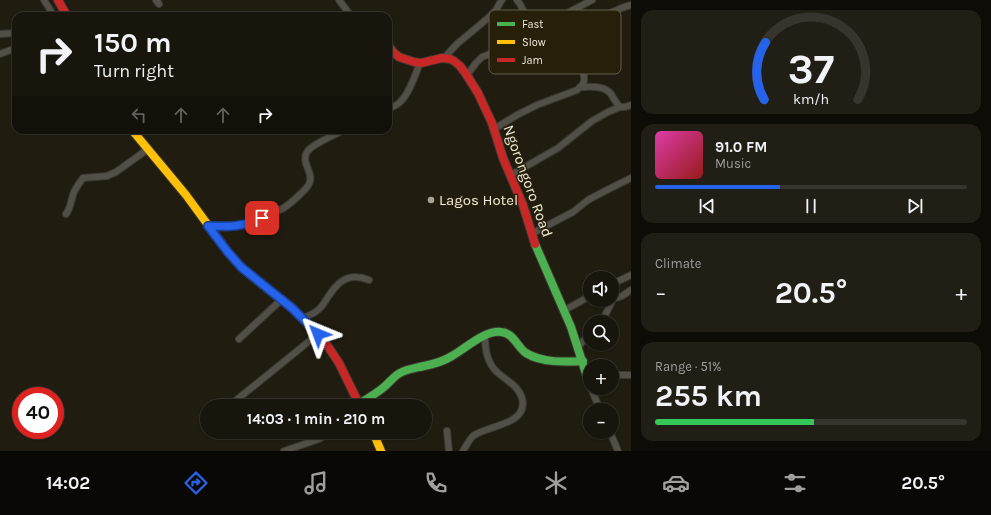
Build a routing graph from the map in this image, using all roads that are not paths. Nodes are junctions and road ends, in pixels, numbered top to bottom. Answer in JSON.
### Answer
{"nodes":[{"id":1,"x":44,"y":0,"type":"edge"},
{"id":2,"x":58,"y":0,"type":"edge"},
{"id":3,"x":339,"y":0,"type":"edge"},
{"id":4,"x":502,"y":0,"type":"edge"},
{"id":5,"x":517,"y":0,"type":"edge"},
{"id":6,"x":592,"y":0,"type":"edge"},
{"id":7,"x":631,"y":5,"type":"edge"},
{"id":8,"x":496,"y":10,"type":"edge"},
{"id":9,"x":523,"y":10,"type":"edge"},
{"id":10,"x":573,"y":10,"type":"edge"},
{"id":11,"x":618,"y":10,"type":"edge"},
{"id":12,"x":52,"y":12,"type":"edge"},
{"id":13,"x":65,"y":12,"type":"edge"},
{"id":14,"x":348,"y":12,"type":"edge"},
{"id":15,"x":489,"y":17,"type":"edge"},
{"id":16,"x":0,"y":34,"type":"edge"},
{"id":17,"x":12,"y":34,"type":"edge"},
{"id":18,"x":12,"y":50,"type":"edge"},
{"id":19,"x":392,"y":50,"type":"edge"},
{"id":20,"x":0,"y":54,"type":"edge"},
{"id":21,"x":489,"y":54,"type":"edge"},
{"id":22,"x":444,"y":58,"type":"junction"},
{"id":23,"x":420,"y":63,"type":"junction"},
{"id":24,"x":584,"y":74,"type":"edge"},
{"id":25,"x":467,"y":75,"type":"junction"},
{"id":26,"x":580,"y":88,"type":"junction"},
{"id":27,"x":631,"y":104,"type":"edge"},
{"id":28,"x":392,"y":107,"type":"edge"},
{"id":29,"x":620,"y":107,"type":"junction"},
{"id":30,"x":494,"y":129,"type":"junction"},
{"id":31,"x":138,"y":134,"type":"edge"},
{"id":32,"x":336,"y":134,"type":"edge"},
{"id":33,"x":148,"y":149,"type":"junction"},
{"id":34,"x":511,"y":175,"type":"junction"},
{"id":35,"x":631,"y":178,"type":"edge"},
{"id":36,"x":66,"y":214,"type":"dead end"},
{"id":37,"x":208,"y":226,"type":"junction"},
{"id":38,"x":533,"y":233,"type":"junction"},
{"id":39,"x":631,"y":275,"type":"edge"},
{"id":40,"x":369,"y":280,"type":"dead end"},
{"id":41,"x":619,"y":281,"type":"edge"},
{"id":42,"x":631,"y":290,"type":"edge"},
{"id":43,"x":281,"y":300,"type":"junction"},
{"id":44,"x":583,"y":300,"type":"edge"},
{"id":45,"x":564,"y":310,"type":"junction"},
{"id":46,"x":605,"y":315,"type":"edge"},
{"id":47,"x":302,"y":318,"type":"junction"},
{"id":48,"x":318,"y":334,"type":"junction"},
{"id":49,"x":485,"y":337,"type":"junction"},
{"id":50,"x":239,"y":339,"type":"dead end"},
{"id":51,"x":583,"y":341,"type":"edge"},
{"id":52,"x":578,"y":346,"type":"junction"},
{"id":53,"x":583,"y":361,"type":"joint"},
{"id":54,"x":619,"y":375,"type":"edge"},
{"id":55,"x":631,"y":375,"type":"edge"},
{"id":56,"x":238,"y":399,"type":"edge"},
{"id":57,"x":357,"y":399,"type":"edge"},
{"id":58,"x":368,"y":399,"type":"edge"},
{"id":59,"x":448,"y":431,"type":"dead end"},
{"id":60,"x":319,"y":439,"type":"edge"},
{"id":61,"x":376,"y":439,"type":"edge"},
{"id":62,"x":613,"y":439,"type":"edge"},
{"id":63,"x":284,"y":451,"type":"edge"},
{"id":64,"x":381,"y":451,"type":"edge"},
{"id":65,"x":449,"y":451,"type":"edge"},
{"id":66,"x":463,"y":451,"type":"edge"},
{"id":67,"x":618,"y":451,"type":"edge"}],
"edges":[{"from":1,"to":12,"type":"street"},
{"from":2,"to":13,"type":"street"},
{"from":3,"to":14,"type":"street"},
{"from":4,"to":8,"type":"street"},
{"from":5,"to":9,"type":"street"},
{"from":6,"to":10,"type":"street"},
{"from":7,"to":11,"type":"street"},
{"from":15,"to":22,"type":"street"},
{"from":16,"to":17,"type":"street"},
{"from":18,"to":20,"type":"street"},
{"from":19,"to":23,"type":"street"},
{"from":21,"to":25,"type":"street"},
{"from":22,"to":23,"type":"street"},
{"from":22,"to":25,"type":"street","name":"Ngorongoro Road"},
{"from":23,"to":28,"type":"street"},
{"from":24,"to":26,"type":"street"},
{"from":25,"to":30,"type":"street","name":"Ngorongoro Road"},
{"from":26,"to":29,"type":"street"},
{"from":26,"to":30,"type":"street"},
{"from":27,"to":29,"type":"street"},
{"from":29,"to":34,"type":"street"},
{"from":30,"to":34,"type":"street","name":"Ngorongoro Road"},
{"from":31,"to":33,"type":"street"},
{"from":32,"to":37,"type":"street"},
{"from":33,"to":36,"type":"street"},
{"from":33,"to":37,"type":"street"},
{"from":34,"to":38,"type":"street","name":"Ngorongoro Road"},
{"from":35,"to":38,"type":"street"},
{"from":37,"to":43,"type":"street"},
{"from":38,"to":45,"type":"street","name":"Ngorongoro Road"},
{"from":39,"to":41,"type":"street"},
{"from":40,"to":47,"type":"street"},
{"from":42,"to":46,"type":"street"},
{"from":43,"to":47,"type":"street"},
{"from":43,"to":50,"type":"street"},
{"from":44,"to":45,"type":"street"},
{"from":45,"to":52,"type":"street","name":"Ngorongoro Road"},
{"from":47,"to":48,"type":"street"},
{"from":48,"to":56,"type":"street"},
{"from":48,"to":57,"type":"street"},
{"from":49,"to":53,"type":"street"},
{"from":49,"to":58,"type":"street"},
{"from":49,"to":66,"type":"street"},
{"from":51,"to":52,"type":"street"},
{"from":52,"to":53,"type":"street","name":"Ngorongoro Road"},
{"from":54,"to":55,"type":"street"},
{"from":59,"to":65,"type":"street"},
{"from":60,"to":63,"type":"street"},
{"from":61,"to":64,"type":"street"},
{"from":62,"to":67,"type":"street"}]}
